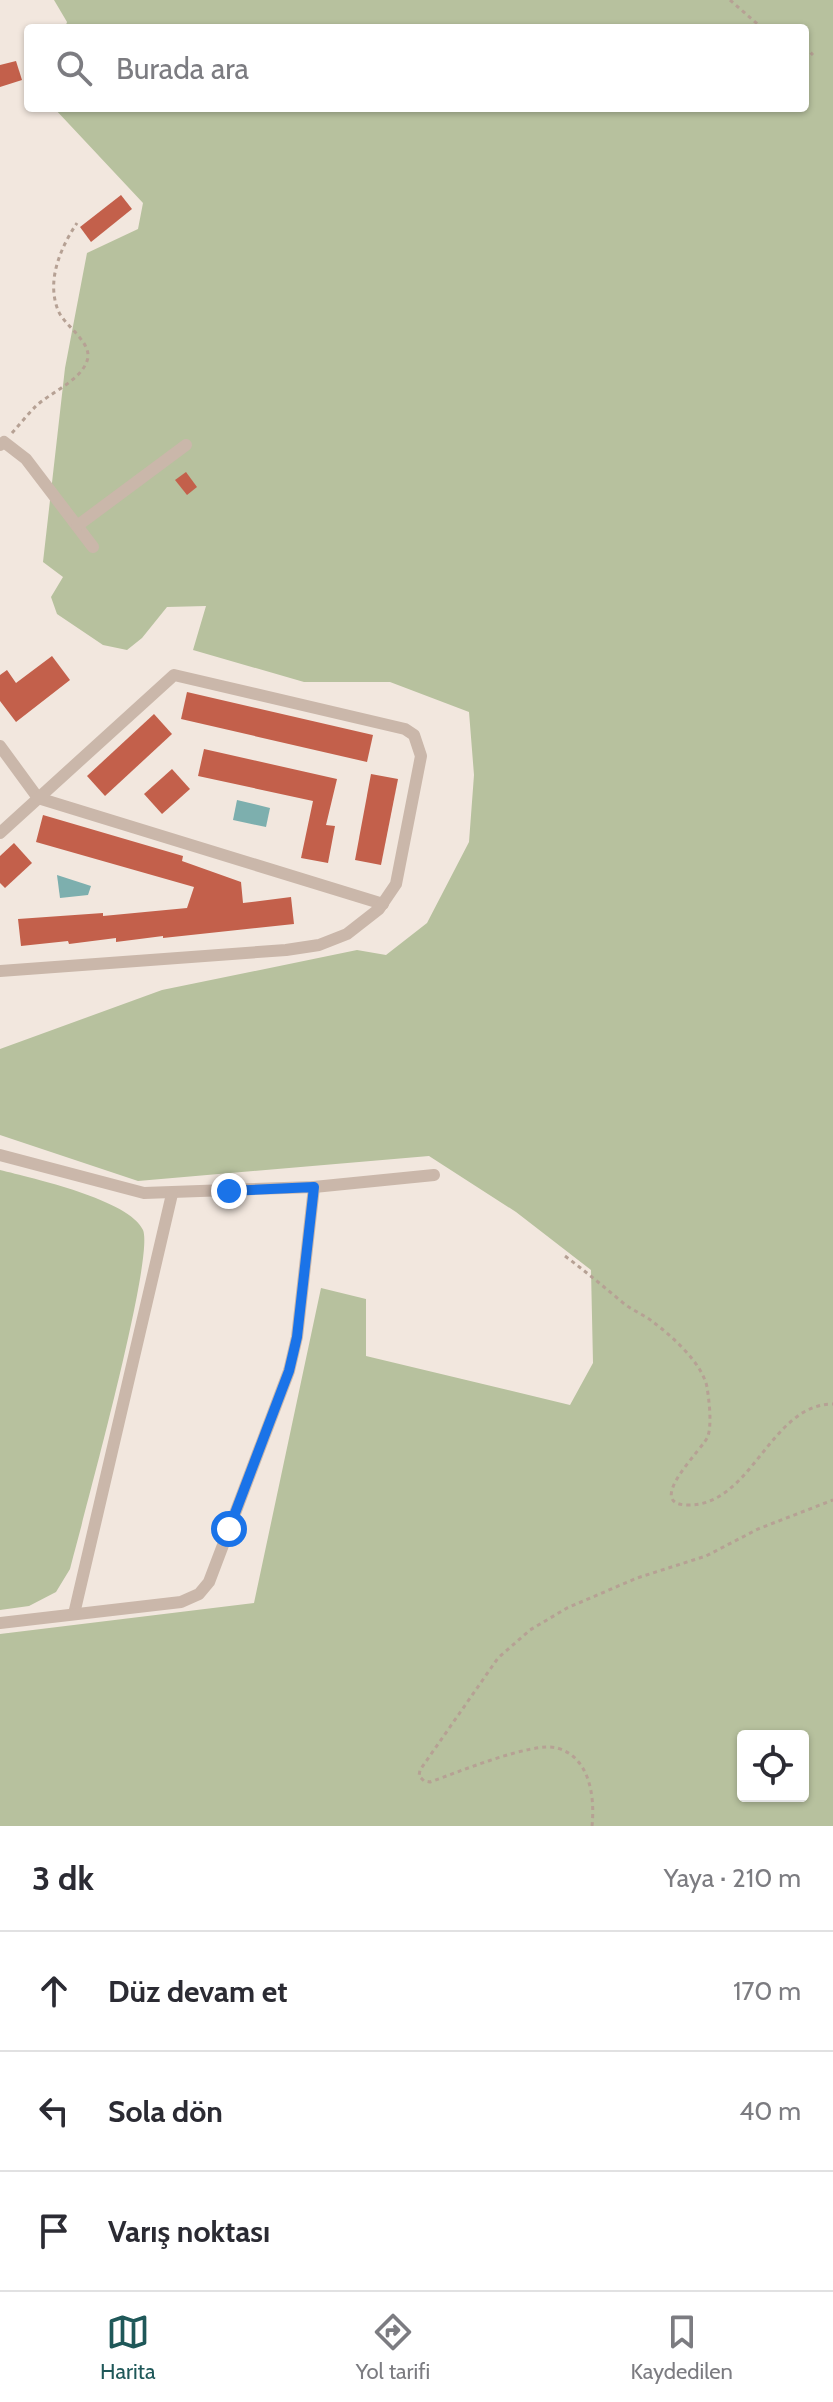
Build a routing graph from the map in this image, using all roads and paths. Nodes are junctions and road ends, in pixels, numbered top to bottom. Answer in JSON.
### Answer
{"nodes":[{"id":1,"x":730,"y":0,"type":"edge"},
{"id":2,"x":757,"y":24,"type":"edge"},
{"id":3,"x":809,"y":51,"type":"edge"},
{"id":4,"x":813,"y":55,"type":"dead end"},
{"id":5,"x":77,"y":223,"type":"dead end"},
{"id":6,"x":2,"y":444,"type":"edge"},
{"id":7,"x":186,"y":445,"type":"dead end"},
{"id":8,"x":77,"y":526,"type":"junction"},
{"id":9,"x":93,"y":547,"type":"dead end"},
{"id":10,"x":0,"y":746,"type":"edge"},
{"id":11,"x":38,"y":798,"type":"junction"},
{"id":12,"x":0,"y":833,"type":"edge"},
{"id":13,"x":383,"y":904,"type":"junction"},
{"id":14,"x":0,"y":971,"type":"edge"},
{"id":15,"x":0,"y":1155,"type":"edge"},
{"id":16,"x":434,"y":1175,"type":"dead end"},
{"id":17,"x":314,"y":1187,"type":"junction"},
{"id":18,"x":172,"y":1194,"type":"junction"},
{"id":19,"x":565,"y":1256,"type":"dead end"},
{"id":20,"x":833,"y":1404,"type":"edge"},
{"id":21,"x":833,"y":1500,"type":"edge"},
{"id":22,"x":74,"y":1614,"type":"junction"},
{"id":23,"x":0,"y":1623,"type":"edge"},
{"id":24,"x":592,"y":1826,"type":"edge"}],
"edges":[{"from":1,"to":2,"type":"path"},
{"from":3,"to":4,"type":"path"},
{"from":5,"to":6,"type":"path"},
{"from":6,"to":8,"type":"street"},
{"from":7,"to":8,"type":"street"},
{"from":8,"to":9,"type":"street"},
{"from":10,"to":11,"type":"street"},
{"from":11,"to":12,"type":"street"},
{"from":11,"to":13,"type":"street"},
{"from":11,"to":13,"type":"street"},
{"from":13,"to":14,"type":"street"},
{"from":15,"to":18,"type":"street"},
{"from":16,"to":17,"type":"street"},
{"from":17,"to":18,"type":"street"},
{"from":17,"to":22,"type":"street"},
{"from":18,"to":22,"type":"street"},
{"from":19,"to":20,"type":"path"},
{"from":21,"to":24,"type":"path"},
{"from":22,"to":23,"type":"street"}]}
